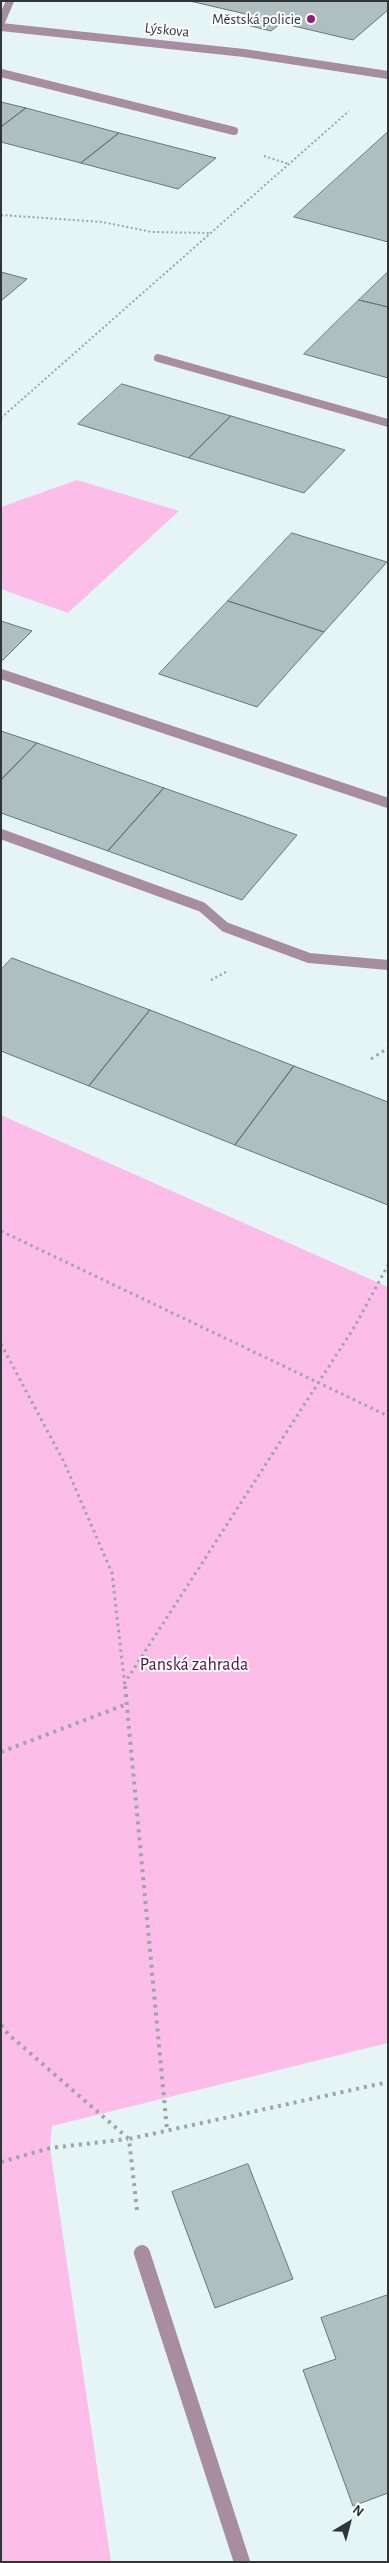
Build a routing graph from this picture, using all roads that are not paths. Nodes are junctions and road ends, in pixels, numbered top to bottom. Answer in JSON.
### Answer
{"nodes":[{"id":1,"x":10,"y":1,"type":"edge"},
{"id":2,"x":1,"y":22,"type":"edge"},
{"id":3,"x":1,"y":27,"type":"edge"},
{"id":4,"x":1,"y":73,"type":"edge"},
{"id":5,"x":388,"y":75,"type":"edge"},
{"id":6,"x":234,"y":131,"type":"dead end"},
{"id":7,"x":158,"y":358,"type":"dead end"},
{"id":8,"x":388,"y":423,"type":"edge"},
{"id":9,"x":1,"y":674,"type":"edge"},
{"id":10,"x":388,"y":803,"type":"edge"},
{"id":11,"x":1,"y":834,"type":"edge"},
{"id":12,"x":388,"y":965,"type":"edge"},
{"id":13,"x":142,"y":2253,"type":"road end"},
{"id":14,"x":242,"y":2562,"type":"edge"}],
"edges":[{"from":1,"to":2,"type":"street"},
{"from":3,"to":5,"type":"street","name":"Lýskova"},
{"from":4,"to":6,"type":"street"},
{"from":7,"to":8,"type":"street"},
{"from":9,"to":10,"type":"street"},
{"from":11,"to":12,"type":"street"},
{"from":13,"to":14,"type":"street"}]}
